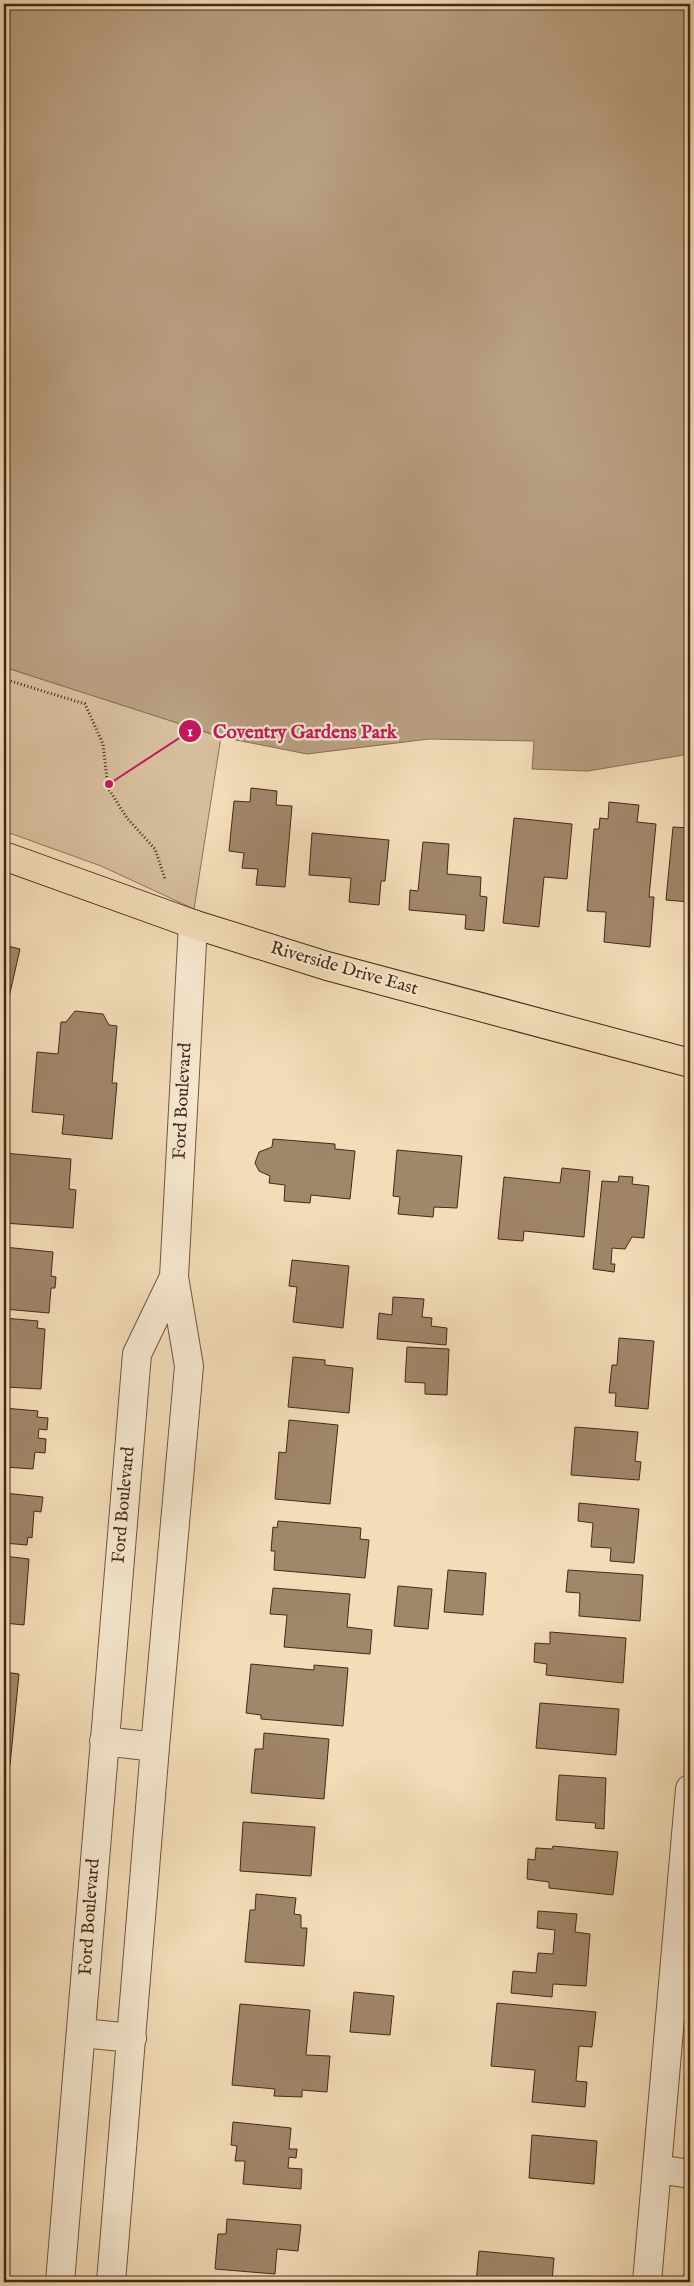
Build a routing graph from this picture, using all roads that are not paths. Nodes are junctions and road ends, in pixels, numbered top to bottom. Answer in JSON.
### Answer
{"nodes":[{"id":1,"x":4,"y":856,"type":"edge"},
{"id":2,"x":194,"y":924,"type":"junction"},
{"id":3,"x":690,"y":1063,"type":"edge"},
{"id":4,"x":174,"y":1276,"type":"junction"},
{"id":5,"x":104,"y":1741,"type":"junction"},
{"id":6,"x":155,"y":1748,"type":"junction"},
{"id":7,"x":690,"y":1789,"type":"edge"},
{"id":8,"x":685,"y":1903,"type":"edge"},
{"id":9,"x":82,"y":2033,"type":"junction"},
{"id":10,"x":132,"y":2038,"type":"junction"},
{"id":11,"x":658,"y":2169,"type":"junction"},
{"id":12,"x":690,"y":2174,"type":"edge"},
{"id":13,"x":60,"y":2282,"type":"edge"},
{"id":14,"x":111,"y":2282,"type":"edge"},
{"id":15,"x":647,"y":2282,"type":"edge"}],
"edges":[{"from":1,"to":2,"type":"main road","name":"Riverside Drive East"},
{"from":2,"to":3,"type":"main road","name":"Riverside Drive East"},
{"from":2,"to":4,"type":"street","name":"Ford Boulevard"},
{"from":4,"to":5,"type":"street","name":"Ford Boulevard"},
{"from":4,"to":6,"type":"street","name":"Ford Boulevard"},
{"from":5,"to":6,"type":"street"},
{"from":5,"to":9,"type":"street","name":"Ford Boulevard"},
{"from":6,"to":10,"type":"street","name":"Ford Boulevard"},
{"from":7,"to":8,"type":"street"},
{"from":8,"to":11,"type":"street"},
{"from":9,"to":10,"type":"street"},
{"from":9,"to":13,"type":"street","name":"Ford Boulevard"},
{"from":10,"to":14,"type":"street","name":"Ford Boulevard"},
{"from":11,"to":12,"type":"street"},
{"from":11,"to":15,"type":"street"}]}
